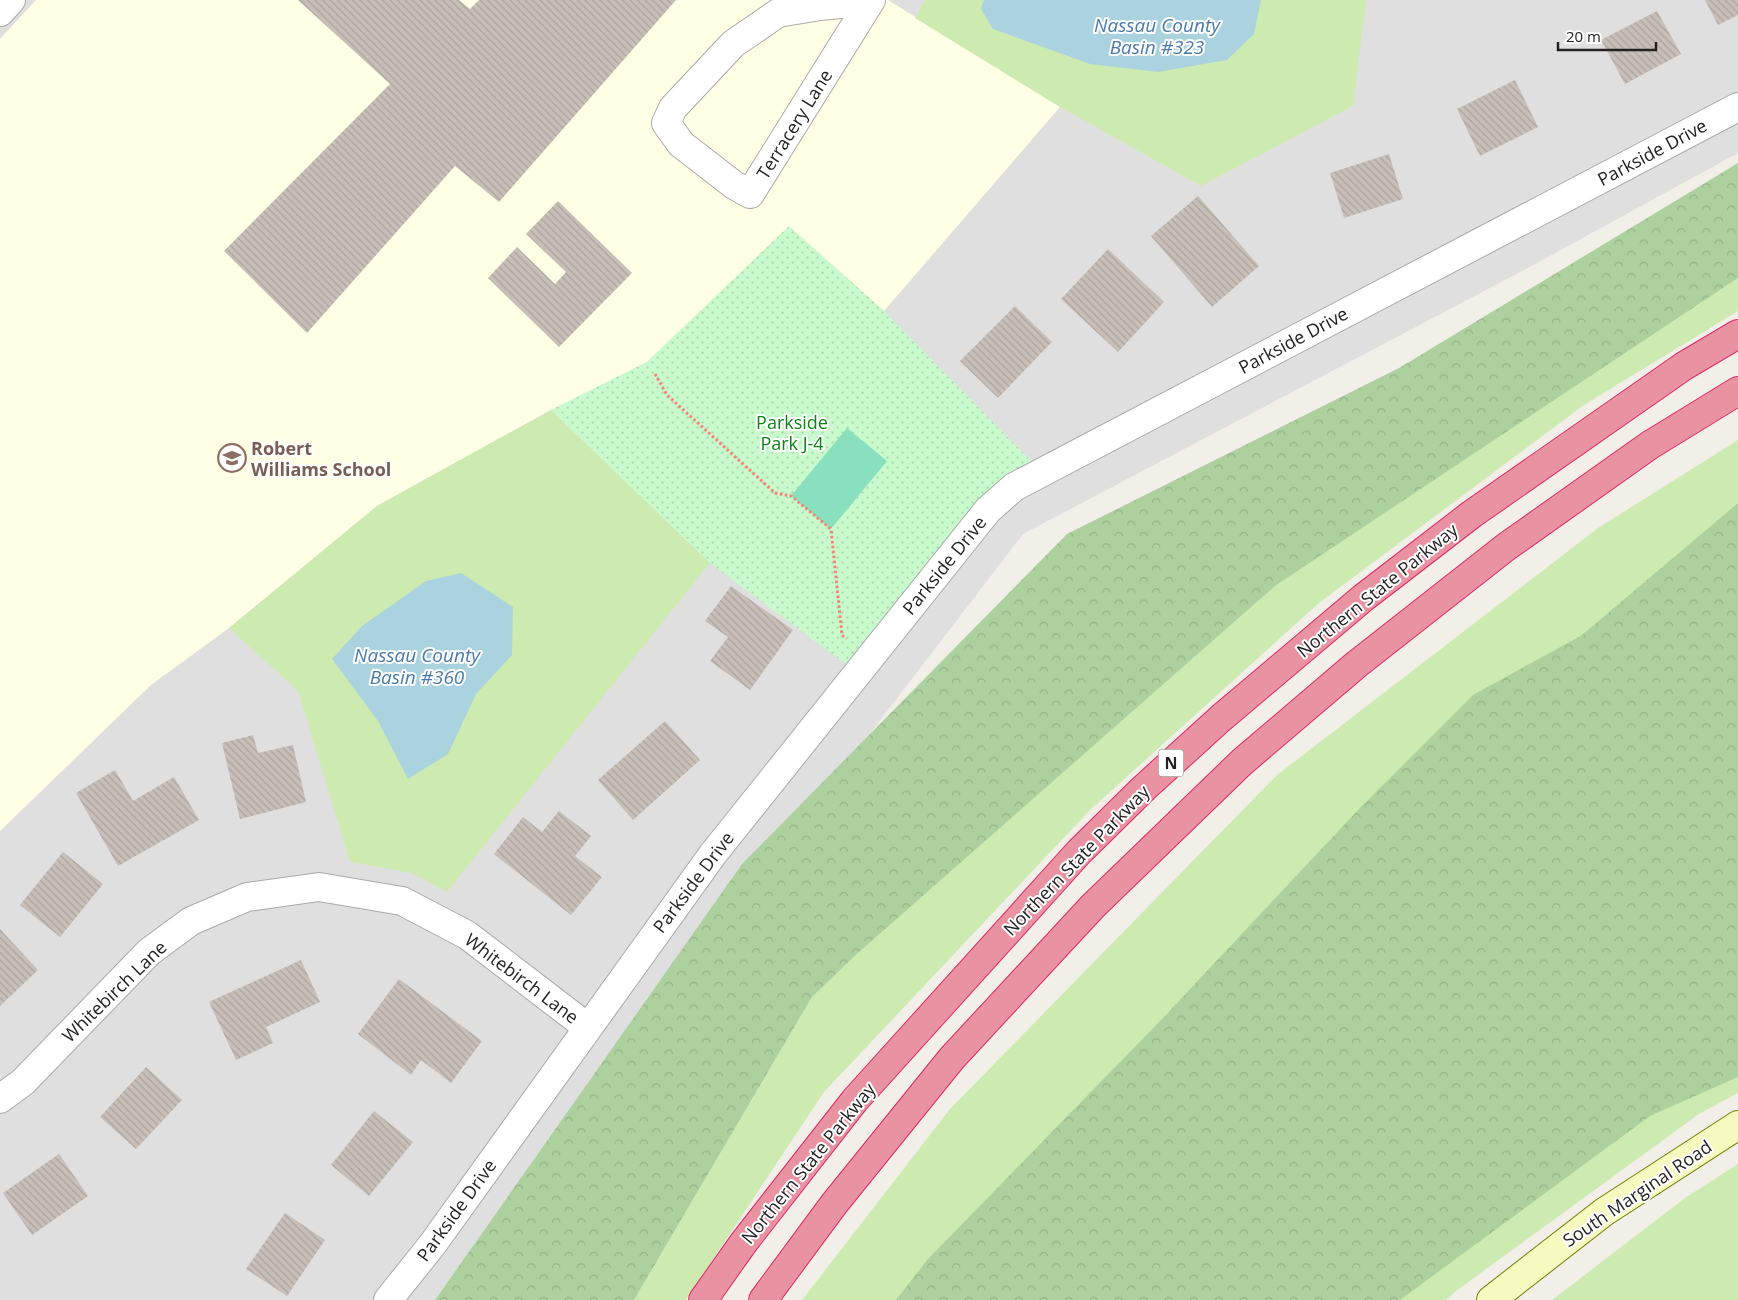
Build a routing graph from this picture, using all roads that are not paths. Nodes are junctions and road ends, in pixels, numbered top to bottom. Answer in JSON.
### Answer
{"nodes":[{"id":1,"x":12,"y":0,"type":"edge"},
{"id":2,"x":870,"y":1,"type":"edge"},
{"id":3,"x":0,"y":12,"type":"edge"},
{"id":4,"x":1738,"y":107,"type":"edge"},
{"id":5,"x":1738,"y":334,"type":"edge"},
{"id":6,"x":1738,"y":391,"type":"edge"},
{"id":7,"x":587,"y":1027,"type":"junction"},
{"id":8,"x":0,"y":1099,"type":"edge"},
{"id":9,"x":1738,"y":1125,"type":"edge"},
{"id":10,"x":388,"y":1300,"type":"edge"},
{"id":11,"x":703,"y":1300,"type":"edge"},
{"id":12,"x":763,"y":1300,"type":"edge"},
{"id":13,"x":1491,"y":1300,"type":"edge"}],
"edges":[{"from":1,"to":3,"type":"street"},
{"from":2,"to":2,"type":"street","name":"Terracery Lane"},
{"from":4,"to":7,"type":"street","name":"Parkside Drive"},
{"from":5,"to":11,"type":"highway","name":"Northern State Parkway","number":"N"},
{"from":6,"to":12,"type":"highway"},
{"from":7,"to":8,"type":"street","name":"Whitebirch Lane"},
{"from":7,"to":10,"type":"street","name":"Parkside Drive"},
{"from":9,"to":13,"type":"main road","name":"South Marginal Road"}]}
